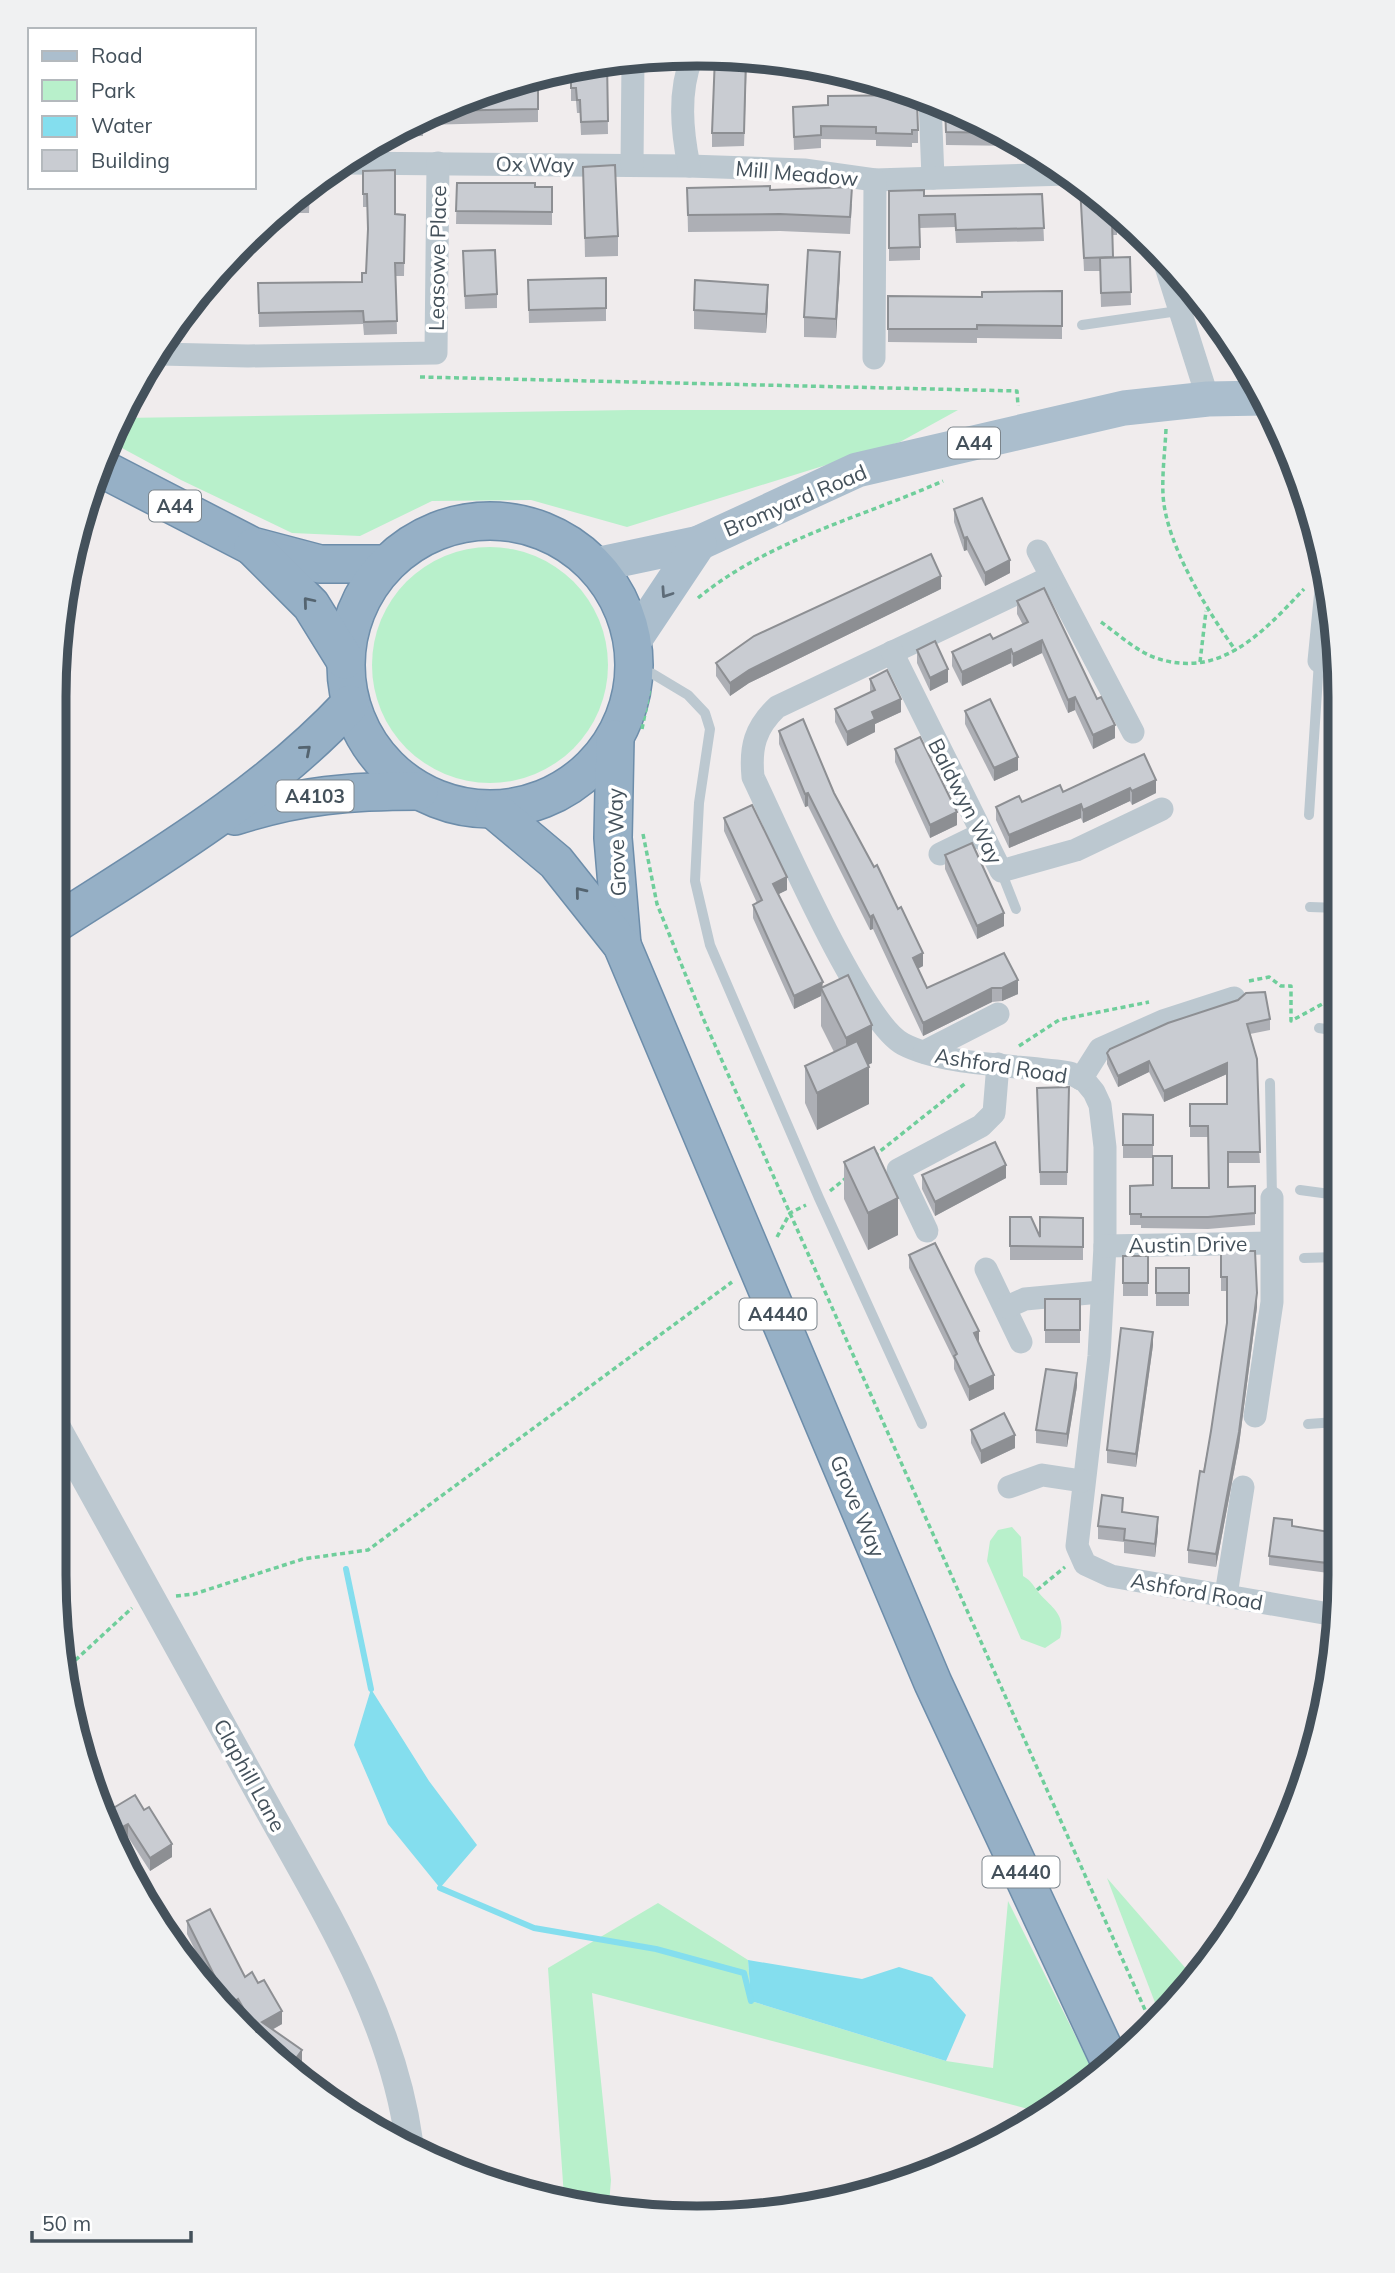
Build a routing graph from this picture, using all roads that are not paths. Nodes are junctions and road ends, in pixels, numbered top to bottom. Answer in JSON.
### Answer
{"nodes":[{"id":1,"x":690,"y":66,"type":"edge"},
{"id":2,"x":633,"y":70,"type":"edge"},
{"id":3,"x":930,"y":112,"type":"edge"},
{"id":4,"x":363,"y":163,"type":"edge"},
{"id":5,"x":427,"y":163,"type":"junction"},
{"id":6,"x":632,"y":164,"type":"junction"},
{"id":7,"x":689,"y":166,"type":"junction"},
{"id":8,"x":1050,"y":175,"type":"edge"},
{"id":9,"x":933,"y":178,"type":"junction"},
{"id":10,"x":874,"y":180,"type":"junction"},
{"id":11,"x":1172,"y":280,"type":"edge"},
{"id":12,"x":1178,"y":311,"type":"junction"},
{"id":13,"x":1082,"y":325,"type":"dead end"},
{"id":14,"x":168,"y":354,"type":"edge"},
{"id":15,"x":874,"y":358,"type":"dead end"},
{"id":16,"x":1253,"y":398,"type":"edge"},
{"id":17,"x":1208,"y":400,"type":"junction"},
{"id":18,"x":109,"y":472,"type":"edge"},
{"id":19,"x":699,"y":543,"type":"junction"},
{"id":20,"x":252,"y":545,"type":"junction"},
{"id":21,"x":1038,"y":551,"type":"dead end"},
{"id":22,"x":386,"y":564,"type":"junction"},
{"id":23,"x":595,"y":565,"type":"junction"},
{"id":24,"x":1051,"y":577,"type":"junction"},
{"id":25,"x":1321,"y":606,"type":"edge"},
{"id":26,"x":892,"y":652,"type":"junction"},
{"id":27,"x":345,"y":660,"type":"junction"},
{"id":28,"x":640,"y":661,"type":"junction"},
{"id":29,"x":1319,"y":661,"type":"joint"},
{"id":30,"x":350,"y":704,"type":"junction"},
{"id":31,"x":1133,"y":732,"type":"dead end"},
{"id":32,"x":628,"y":738,"type":"junction"},
{"id":33,"x":419,"y":791,"type":"junction"},
{"id":34,"x":1162,"y":809,"type":"dead end"},
{"id":35,"x":494,"y":810,"type":"junction"},
{"id":36,"x":1309,"y":814,"type":"dead end"},
{"id":37,"x":214,"y":822,"type":"junction"},
{"id":38,"x":981,"y":834,"type":"junction"},
{"id":39,"x":940,"y":854,"type":"dead end"},
{"id":40,"x":1001,"y":871,"type":"junction"},
{"id":41,"x":1310,"y":908,"type":"dead end"},
{"id":42,"x":1328,"y":908,"type":"edge"},
{"id":43,"x":1016,"y":909,"type":"dead end"},
{"id":44,"x":66,"y":917,"type":"edge"},
{"id":45,"x":622,"y":945,"type":"junction"},
{"id":46,"x":1234,"y":998,"type":"edge"},
{"id":47,"x":998,"y":1014,"type":"dead end"},
{"id":48,"x":1319,"y":1028,"type":"dead end"},
{"id":49,"x":1328,"y":1029,"type":"edge"},
{"id":50,"x":924,"y":1052,"type":"junction"},
{"id":51,"x":998,"y":1063,"type":"junction"},
{"id":52,"x":1082,"y":1079,"type":"junction"},
{"id":53,"x":1270,"y":1083,"type":"dead end"},
{"id":54,"x":1300,"y":1190,"type":"dead end"},
{"id":55,"x":1328,"y":1194,"type":"edge"},
{"id":56,"x":1272,"y":1198,"type":"joint"},
{"id":57,"x":927,"y":1231,"type":"dead end"},
{"id":58,"x":1271,"y":1243,"type":"junction"},
{"id":59,"x":1105,"y":1246,"type":"junction"},
{"id":60,"x":1328,"y":1257,"type":"edge"},
{"id":61,"x":1304,"y":1258,"type":"dead end"},
{"id":62,"x":986,"y":1269,"type":"dead end"},
{"id":63,"x":1100,"y":1292,"type":"junction"},
{"id":64,"x":1007,"y":1307,"type":"junction"},
{"id":65,"x":1021,"y":1342,"type":"dead end"},
{"id":66,"x":1255,"y":1416,"type":"dead end"},
{"id":67,"x":1328,"y":1423,"type":"edge"},
{"id":68,"x":922,"y":1424,"type":"dead end"},
{"id":69,"x":1308,"y":1424,"type":"dead end"},
{"id":70,"x":66,"y":1444,"type":"edge"},
{"id":71,"x":1082,"y":1481,"type":"junction"},
{"id":72,"x":1009,"y":1487,"type":"dead end"},
{"id":73,"x":1243,"y":1487,"type":"dead end"},
{"id":74,"x":1226,"y":1595,"type":"junction"},
{"id":75,"x":1327,"y":1614,"type":"edge"},
{"id":76,"x":1107,"y":2056,"type":"edge"},
{"id":77,"x":408,"y":2136,"type":"edge"}],
"edges":[{"from":1,"to":7,"type":"street"},
{"from":2,"to":6,"type":"street"},
{"from":3,"to":9,"type":"street"},
{"from":4,"to":5,"type":"street","name":"Ox Way"},
{"from":5,"to":6,"type":"street","name":"Ox Way"},
{"from":5,"to":14,"type":"street","name":"Leasowe Place"},
{"from":6,"to":7,"type":"street","name":"Mill Meadow"},
{"from":7,"to":10,"type":"street","name":"Mill Meadow"},
{"from":8,"to":9,"type":"street","name":"Mill Meadow"},
{"from":9,"to":10,"type":"street","name":"Mill Meadow"},
{"from":10,"to":15,"type":"street"},
{"from":11,"to":12,"type":"street"},
{"from":12,"to":13,"type":"lane"},
{"from":12,"to":17,"type":"street"},
{"from":16,"to":17,"type":"main road","name":"Bromyard Road","number":"A44"},
{"from":17,"to":19,"type":"main road","name":"Bromyard Road","number":"A44"},
{"from":18,"to":20,"type":"highway","number":"A44"},
{"from":19,"to":23,"type":"main road","name":"Bromyard Road","number":"A44"},
{"from":19,"to":28,"type":"main road","name":"Bromyard Road","one_way":true},
{"from":20,"to":22,"type":"highway","number":"A44"},
{"from":27,"to":20,"type":"highway","number":"A44","one_way":true},
{"from":21,"to":24,"type":"street"},
{"from":22,"to":23,"type":"highway"},
{"from":22,"to":27,"type":"highway"},
{"from":23,"to":28,"type":"highway"},
{"from":24,"to":26,"type":"street","name":"Ashford Road"},
{"from":24,"to":31,"type":"street"},
{"from":25,"to":29,"type":"street"},
{"from":26,"to":38,"type":"street","name":"Baldwyn Way"},
{"from":26,"to":50,"type":"street","name":"Ashford Road"},
{"from":27,"to":30,"type":"highway"},
{"from":28,"to":32,"type":"highway"},
{"from":28,"to":68,"type":"lane"},
{"from":29,"to":36,"type":"lane"},
{"from":30,"to":33,"type":"highway"},
{"from":37,"to":30,"type":"highway","number":"A4103","one_way":true},
{"from":32,"to":35,"type":"highway"},
{"from":32,"to":45,"type":"highway","name":"Grove Way","number":"A4440"},
{"from":33,"to":35,"type":"highway"},
{"from":33,"to":37,"type":"highway","number":"A4103"},
{"from":34,"to":40,"type":"street","name":"Baldwyn Way"},
{"from":45,"to":35,"type":"highway","name":"Grove Way","number":"A4440","one_way":true},
{"from":37,"to":44,"type":"highway","number":"A4103"},
{"from":38,"to":39,"type":"street"},
{"from":38,"to":40,"type":"street","name":"Baldwyn Way"},
{"from":40,"to":43,"type":"lane"},
{"from":41,"to":42,"type":"lane"},
{"from":45,"to":76,"type":"highway","name":"Grove Way","number":"A4440"},
{"from":46,"to":52,"type":"street"},
{"from":47,"to":50,"type":"street"},
{"from":48,"to":49,"type":"lane"},
{"from":50,"to":51,"type":"street","name":"Ashford Road"},
{"from":51,"to":52,"type":"street","name":"Ashford Road"},
{"from":51,"to":57,"type":"street"},
{"from":52,"to":59,"type":"street","name":"Ashford Road"},
{"from":53,"to":56,"type":"lane"},
{"from":54,"to":55,"type":"lane"},
{"from":56,"to":58,"type":"street"},
{"from":58,"to":59,"type":"street","name":"Austin Drive"},
{"from":58,"to":66,"type":"street"},
{"from":59,"to":63,"type":"street","name":"Ashford Road"},
{"from":60,"to":61,"type":"lane"},
{"from":62,"to":64,"type":"street"},
{"from":63,"to":64,"type":"street"},
{"from":63,"to":71,"type":"street","name":"Ashford Road"},
{"from":64,"to":65,"type":"street"},
{"from":67,"to":69,"type":"lane"},
{"from":70,"to":77,"type":"street","name":"Claphill Lane"},
{"from":71,"to":72,"type":"street"},
{"from":71,"to":74,"type":"street","name":"Ashford Road"},
{"from":73,"to":74,"type":"street"},
{"from":74,"to":75,"type":"street","name":"Ashford Road"}]}
